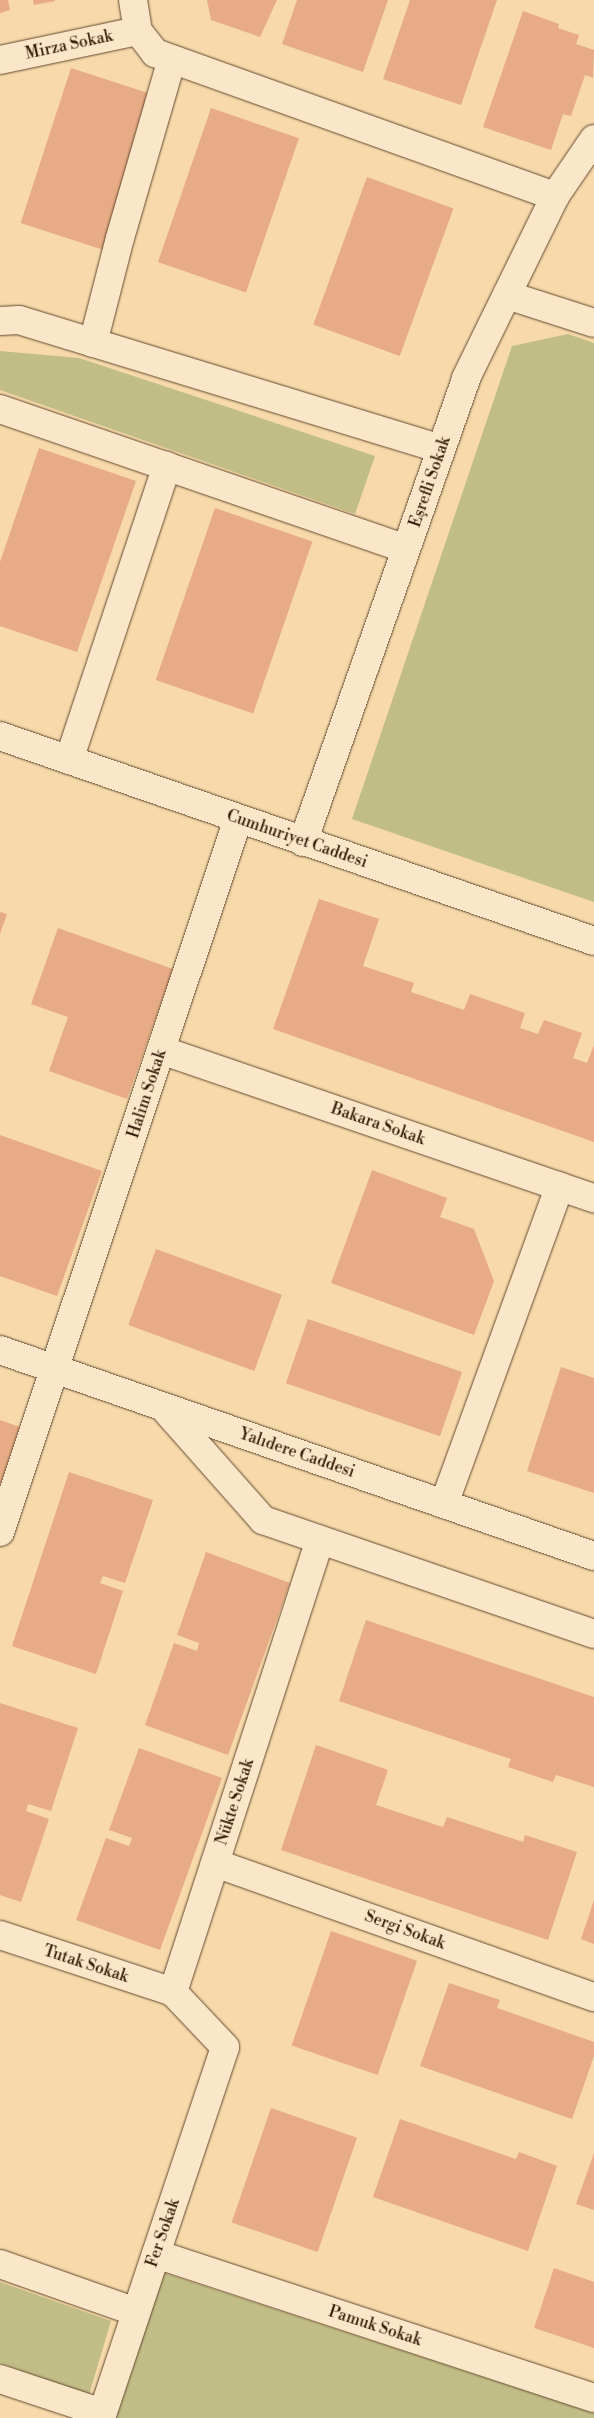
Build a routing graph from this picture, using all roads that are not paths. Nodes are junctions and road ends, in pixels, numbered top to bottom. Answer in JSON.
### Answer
{"nodes":[{"id":1,"x":133,"y":0,"type":"edge"},
{"id":2,"x":138,"y":31,"type":"junction"},
{"id":3,"x":172,"y":59,"type":"junction"},
{"id":4,"x":0,"y":60,"type":"edge"},
{"id":5,"x":594,"y":139,"type":"edge"},
{"id":6,"x":555,"y":196,"type":"junction"},
{"id":7,"x":507,"y":295,"type":"junction"},
{"id":8,"x":0,"y":321,"type":"edge"},
{"id":9,"x":594,"y":323,"type":"edge"},
{"id":10,"x":93,"y":343,"type":"junction"},
{"id":11,"x":0,"y":409,"type":"edge"},
{"id":12,"x":441,"y":449,"type":"junction"},
{"id":13,"x":167,"y":466,"type":"junction"},
{"id":14,"x":406,"y":549,"type":"junction"},
{"id":15,"x":0,"y":736,"type":"edge"},
{"id":16,"x":69,"y":760,"type":"junction"},
{"id":17,"x":238,"y":819,"type":"junction"},
{"id":18,"x":303,"y":842,"type":"junction"},
{"id":19,"x":594,"y":941,"type":"edge"},
{"id":20,"x":161,"y":1050,"type":"junction"},
{"id":21,"x":560,"y":1186,"type":"junction"},
{"id":22,"x":594,"y":1198,"type":"edge"},
{"id":23,"x":0,"y":1350,"type":"edge"},
{"id":24,"x":56,"y":1370,"type":"junction"},
{"id":25,"x":163,"y":1407,"type":"junction"},
{"id":26,"x":444,"y":1504,"type":"junction"},
{"id":27,"x":0,"y":1532,"type":"edge"},
{"id":28,"x":320,"y":1540,"type":"junction"},
{"id":29,"x":594,"y":1556,"type":"edge"},
{"id":30,"x":594,"y":1634,"type":"edge"},
{"id":31,"x":215,"y":1863,"type":"junction"},
{"id":32,"x":0,"y":1935,"type":"edge"},
{"id":33,"x":173,"y":1992,"type":"junction"},
{"id":34,"x":594,"y":1997,"type":"edge"},
{"id":35,"x":156,"y":2254,"type":"junction"},
{"id":36,"x":0,"y":2264,"type":"edge"},
{"id":37,"x":136,"y":2312,"type":"junction"},
{"id":38,"x":0,"y":2379,"type":"edge"},
{"id":39,"x":594,"y":2398,"type":"edge"},
{"id":40,"x":102,"y":2415,"type":"edge"}],
"edges":[{"from":1,"to":2,"type":"street"},
{"from":2,"to":3,"type":"street"},
{"from":2,"to":4,"type":"street","name":"Mirza Sokak"},
{"from":3,"to":6,"type":"street"},
{"from":3,"to":10,"type":"street"},
{"from":5,"to":6,"type":"street","name":"Eşrefli Sokak"},
{"from":6,"to":7,"type":"street","name":"Eşrefli Sokak"},
{"from":7,"to":9,"type":"street"},
{"from":7,"to":12,"type":"street","name":"Eşrefli Sokak"},
{"from":8,"to":10,"type":"street"},
{"from":10,"to":12,"type":"street"},
{"from":11,"to":13,"type":"street"},
{"from":12,"to":14,"type":"street","name":"Eşrefli Sokak"},
{"from":13,"to":14,"type":"street"},
{"from":13,"to":16,"type":"street"},
{"from":14,"to":18,"type":"street","name":"Eşrefli Sokak"},
{"from":15,"to":16,"type":"street","name":"Cumhuriyet Caddesi"},
{"from":16,"to":17,"type":"street","name":"Cumhuriyet Caddesi"},
{"from":17,"to":18,"type":"street","name":"Cumhuriyet Caddesi"},
{"from":17,"to":20,"type":"street","name":"Halim Sokak"},
{"from":18,"to":19,"type":"street","name":"Cumhuriyet Caddesi"},
{"from":20,"to":21,"type":"street","name":"Bakara Sokak"},
{"from":20,"to":24,"type":"street","name":"Halim Sokak"},
{"from":21,"to":22,"type":"street","name":"Bakara Sokak"},
{"from":21,"to":26,"type":"street"},
{"from":23,"to":24,"type":"street","name":"Yalıdere Caddesi"},
{"from":24,"to":25,"type":"street","name":"Yalıdere Caddesi"},
{"from":24,"to":27,"type":"street","name":"Halim Sokak"},
{"from":25,"to":26,"type":"street","name":"Yalıdere Caddesi"},
{"from":25,"to":28,"type":"street"},
{"from":26,"to":29,"type":"street","name":"Yalıdere Caddesi"},
{"from":28,"to":30,"type":"street"},
{"from":28,"to":31,"type":"street","name":"Nükte Sokak"},
{"from":31,"to":33,"type":"street","name":"Nükte Sokak"},
{"from":31,"to":34,"type":"street","name":"Sergi Sokak"},
{"from":32,"to":33,"type":"street","name":"Tutak Sokak"},
{"from":33,"to":35,"type":"street","name":"Fer Sokak"},
{"from":35,"to":37,"type":"street","name":"Fer Sokak"},
{"from":35,"to":39,"type":"street","name":"Pamuk Sokak"},
{"from":36,"to":37,"type":"street"},
{"from":37,"to":40,"type":"street","name":"Fer Sokak"},
{"from":38,"to":40,"type":"street"}]}
